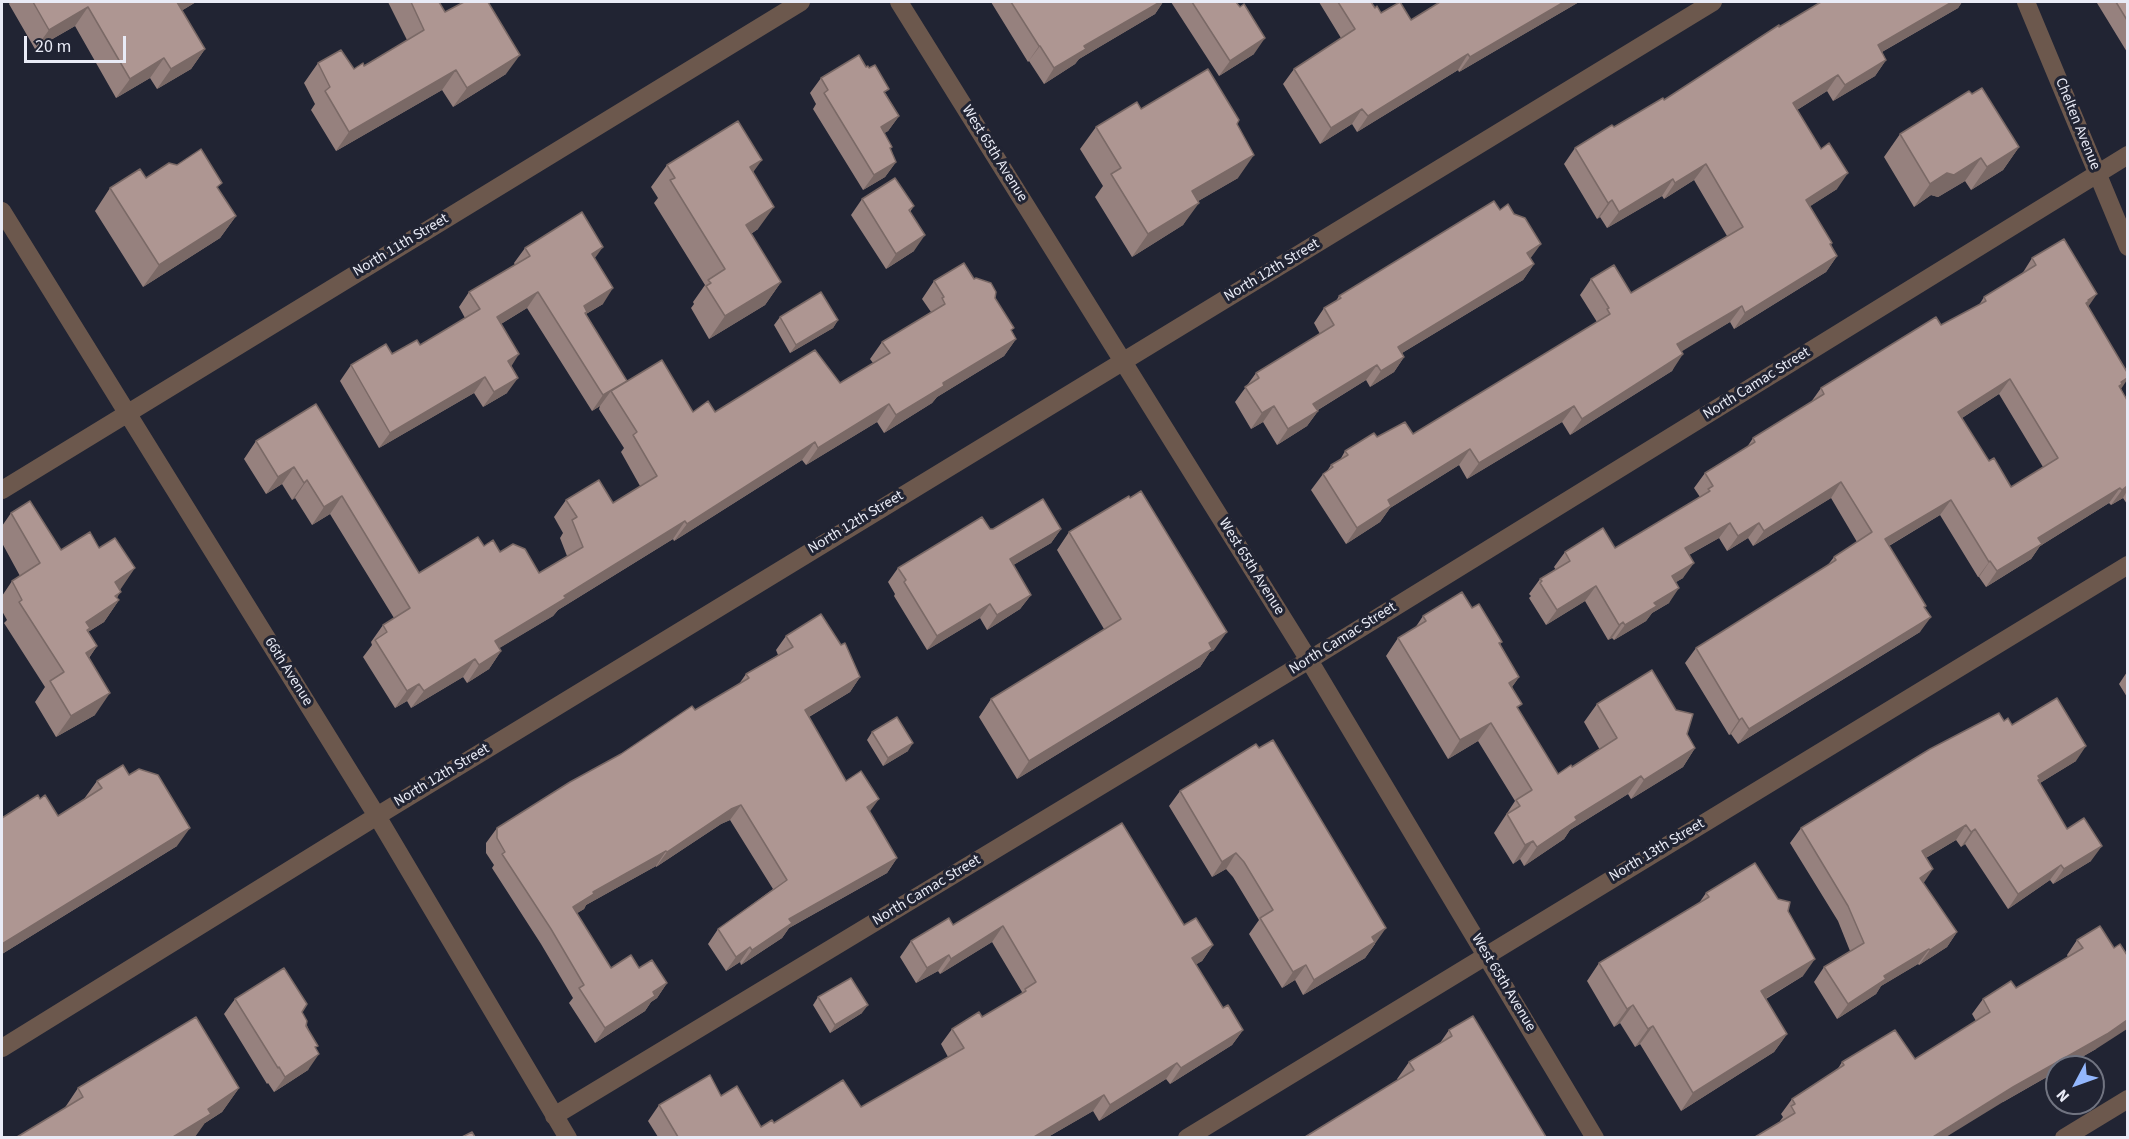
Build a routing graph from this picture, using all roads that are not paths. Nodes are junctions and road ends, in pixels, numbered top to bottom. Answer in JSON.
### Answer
{"nodes":[{"id":1,"x":801,"y":2,"type":"edge"},
{"id":2,"x":899,"y":2,"type":"edge"},
{"id":3,"x":1713,"y":2,"type":"edge"},
{"id":4,"x":2026,"y":2,"type":"edge"},
{"id":5,"x":2127,"y":155,"type":"edge"},
{"id":6,"x":2097,"y":173,"type":"junction"},
{"id":7,"x":2,"y":211,"type":"edge"},
{"id":8,"x":2127,"y":248,"type":"edge"},
{"id":9,"x":1123,"y":361,"type":"junction"},
{"id":10,"x":127,"y":414,"type":"junction"},
{"id":11,"x":2,"y":490,"type":"edge"},
{"id":12,"x":2127,"y":565,"type":"edge"},
{"id":13,"x":1309,"y":660,"type":"junction"},
{"id":14,"x":377,"y":816,"type":"junction"},
{"id":15,"x":1487,"y":955,"type":"junction"},
{"id":16,"x":2,"y":1048,"type":"edge"},
{"id":17,"x":2127,"y":1099,"type":"edge"},
{"id":18,"x":554,"y":1116,"type":"junction"},
{"id":19,"x":568,"y":1137,"type":"edge"},
{"id":20,"x":1187,"y":1137,"type":"edge"},
{"id":21,"x":1595,"y":1137,"type":"edge"},
{"id":22,"x":2064,"y":1137,"type":"edge"}],
"edges":[{"from":1,"to":10,"type":"street","name":"North 11th Street"},
{"from":2,"to":9,"type":"street","name":"West 65th Avenue"},
{"from":3,"to":9,"type":"street","name":"North 12th Street"},
{"from":4,"to":6,"type":"street","name":"Chelten Avenue"},
{"from":5,"to":6,"type":"street","name":"North Camac Street"},
{"from":6,"to":8,"type":"street","name":"Chelten Avenue"},
{"from":6,"to":13,"type":"street","name":"North Camac Street"},
{"from":7,"to":10,"type":"street","name":"66th Avenue"},
{"from":9,"to":13,"type":"street","name":"West 65th Avenue"},
{"from":9,"to":14,"type":"street","name":"North 12th Street"},
{"from":10,"to":11,"type":"street","name":"North 11th Street"},
{"from":10,"to":14,"type":"street","name":"66th Avenue"},
{"from":12,"to":15,"type":"street","name":"North 13th Street"},
{"from":13,"to":15,"type":"street","name":"West 65th Avenue"},
{"from":13,"to":18,"type":"street","name":"North Camac Street"},
{"from":14,"to":16,"type":"street","name":"North 12th Street"},
{"from":14,"to":18,"type":"street","name":"66th Avenue"},
{"from":15,"to":20,"type":"street","name":"North 13th Street"},
{"from":15,"to":21,"type":"street","name":"West 65th Avenue"},
{"from":17,"to":22,"type":"street"},
{"from":18,"to":19,"type":"street","name":"66th Avenue"}]}
